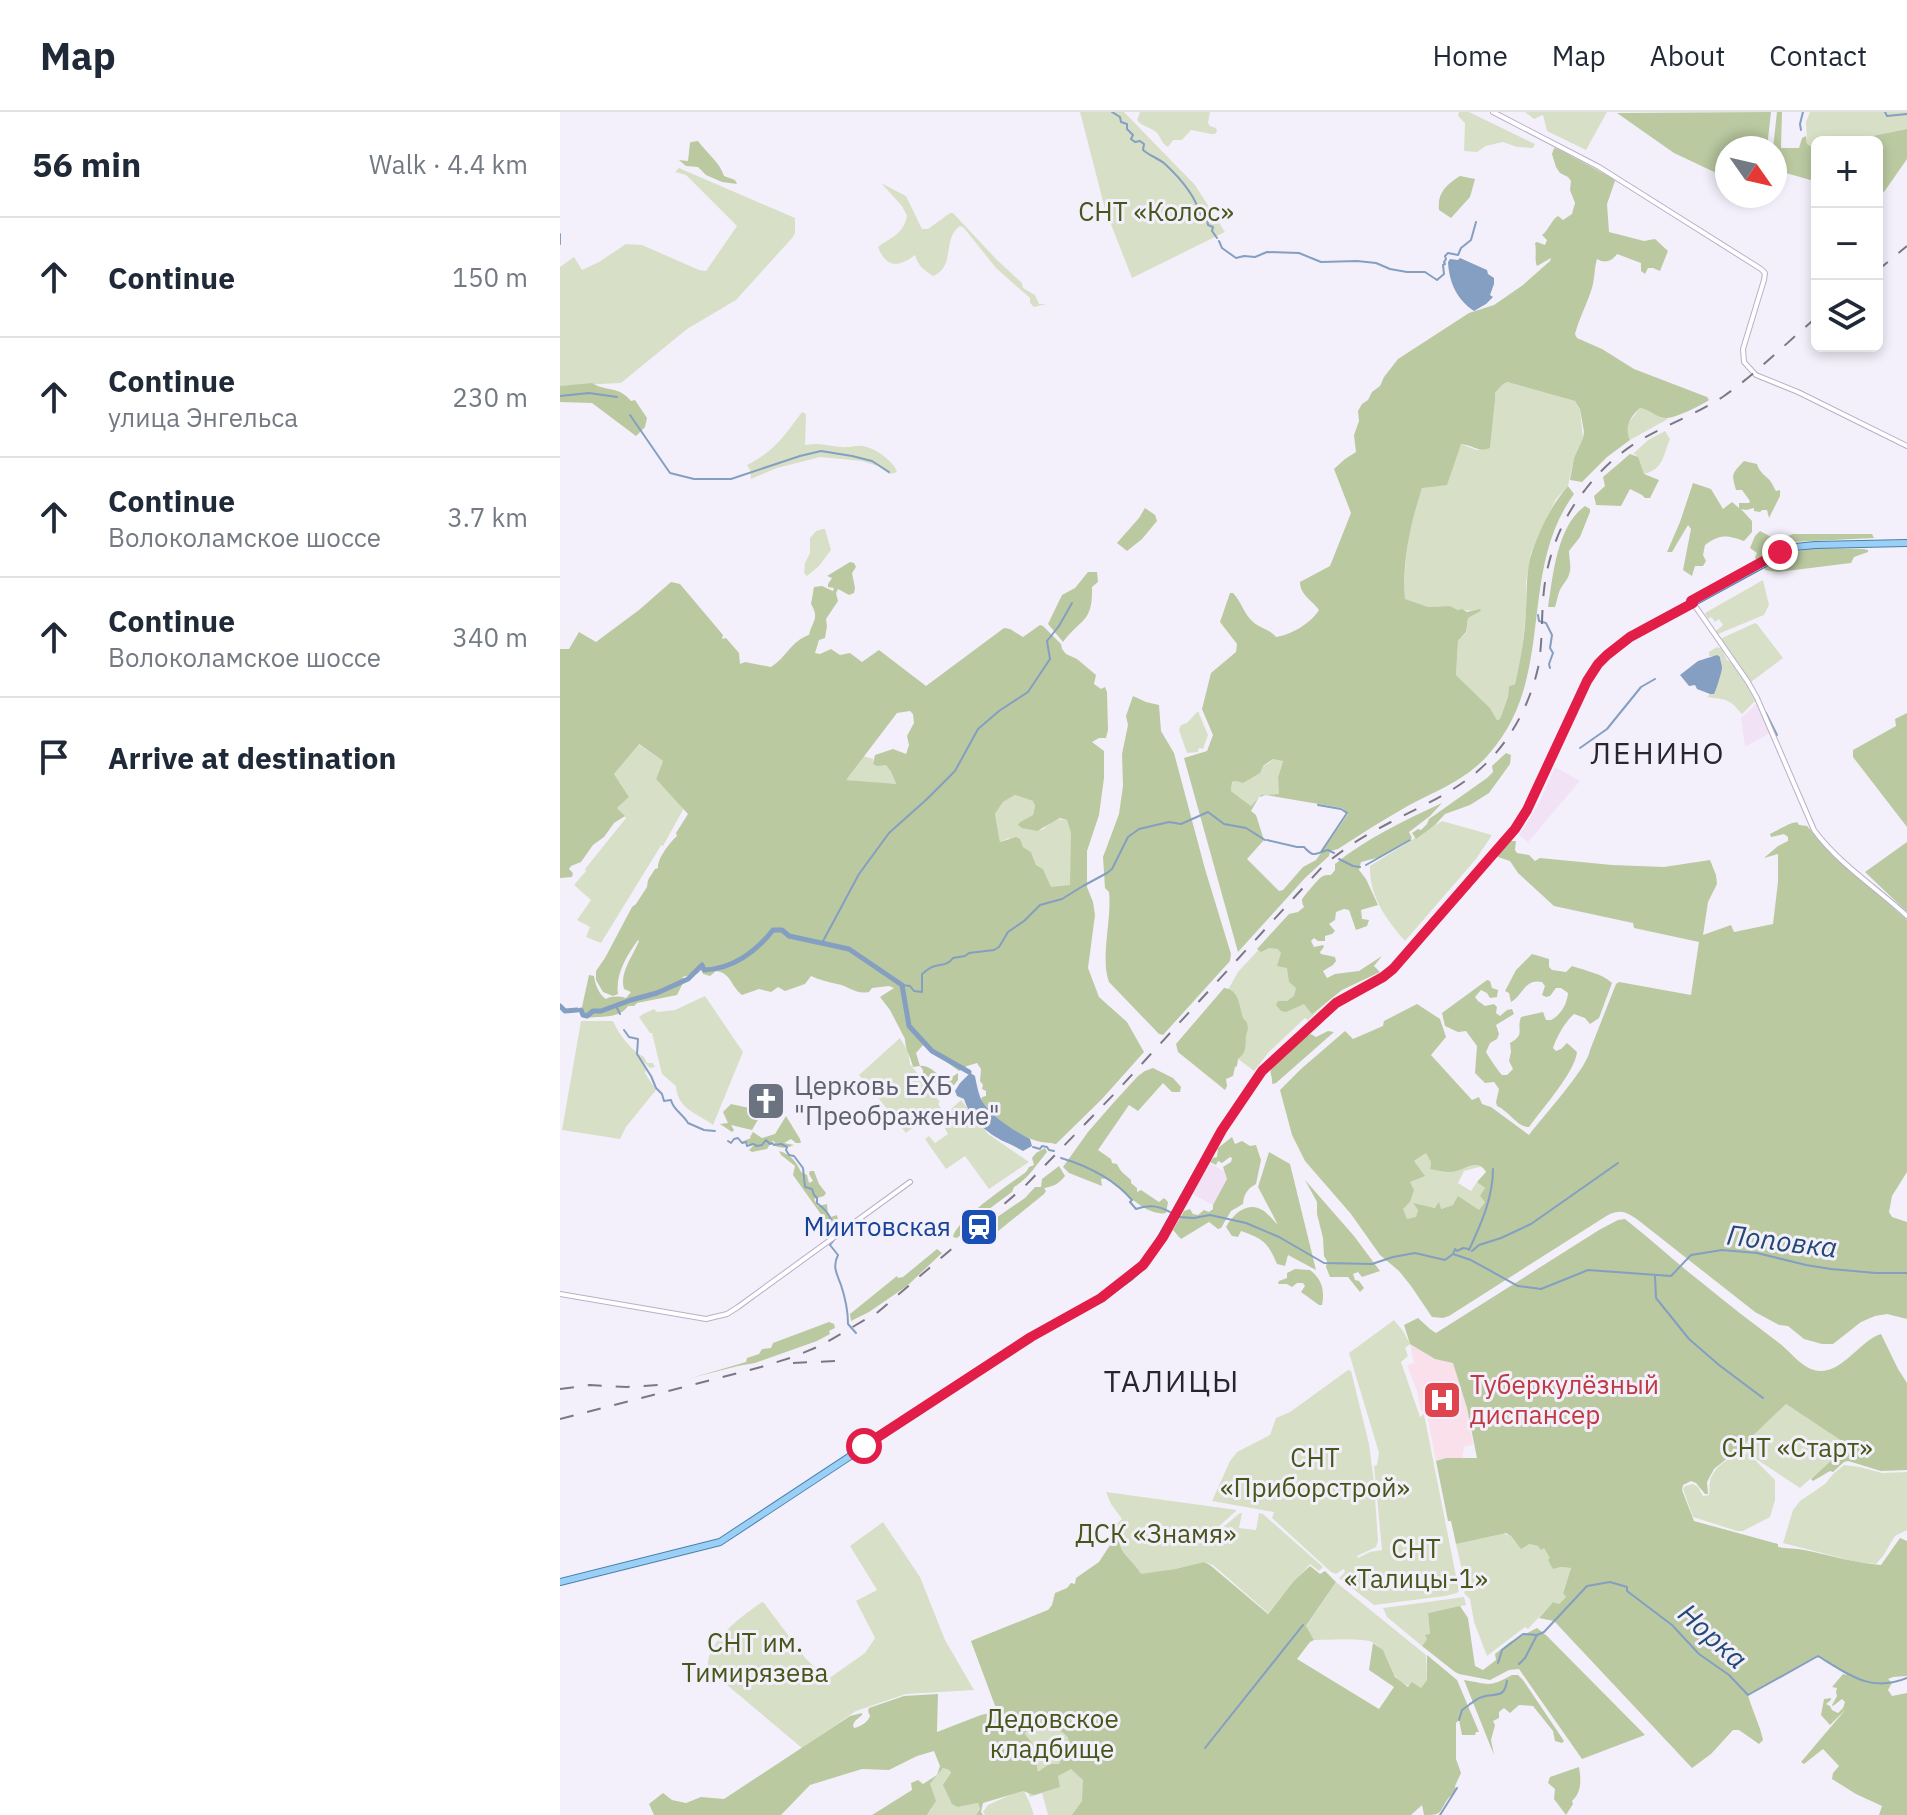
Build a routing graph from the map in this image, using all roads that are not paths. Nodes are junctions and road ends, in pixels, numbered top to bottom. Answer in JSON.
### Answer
{"nodes":[{"id":1,"x":1493,"y":112,"type":"edge"},
{"id":2,"x":1907,"y":446,"type":"edge"},
{"id":3,"x":1907,"y":542,"type":"edge"},
{"id":4,"x":1692,"y":602,"type":"junction"},
{"id":5,"x":1907,"y":916,"type":"edge"},
{"id":6,"x":910,"y":1182,"type":"dead end"},
{"id":7,"x":560,"y":1294,"type":"edge"},
{"id":8,"x":560,"y":1581,"type":"edge"}],
"edges":[{"from":1,"to":2,"type":"street"},
{"from":3,"to":4,"type":"main road"},
{"from":4,"to":5,"type":"street"},
{"from":4,"to":8,"type":"main road"},
{"from":6,"to":7,"type":"street"}]}
